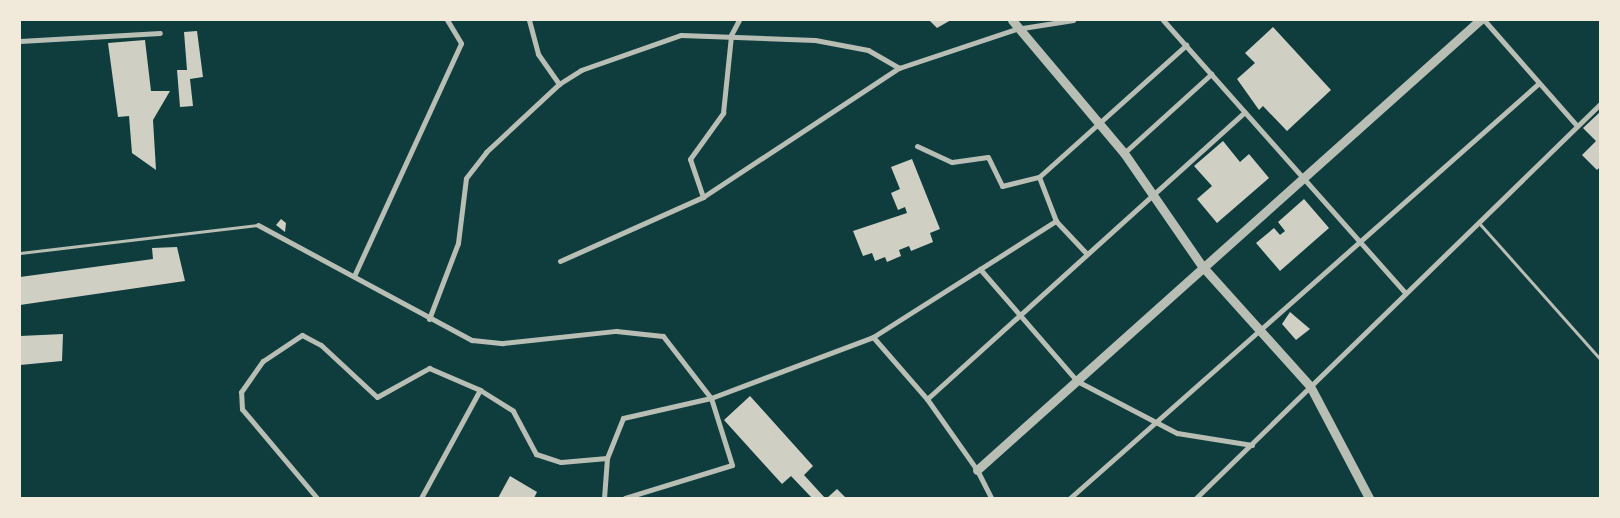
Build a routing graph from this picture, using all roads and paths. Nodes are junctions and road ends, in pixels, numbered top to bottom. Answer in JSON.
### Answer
{"nodes":[{"id":1,"x":447,"y":20,"type":"edge"},
{"id":2,"x":529,"y":20,"type":"edge"},
{"id":3,"x":739,"y":20,"type":"edge"},
{"id":4,"x":1012,"y":20,"type":"edge"},
{"id":5,"x":1073,"y":20,"type":"edge"},
{"id":6,"x":1164,"y":20,"type":"edge"},
{"id":7,"x":1480,"y":20,"type":"edge"},
{"id":8,"x":1484,"y":20,"type":"edge"},
{"id":9,"x":1016,"y":29,"type":"junction"},
{"id":10,"x":160,"y":33,"type":"dead end"},
{"id":11,"x":732,"y":35,"type":"junction"},
{"id":12,"x":20,"y":41,"type":"edge"},
{"id":13,"x":1186,"y":45,"type":"junction"},
{"id":14,"x":899,"y":68,"type":"junction"},
{"id":15,"x":1211,"y":74,"type":"junction"},
{"id":16,"x":1539,"y":83,"type":"junction"},
{"id":17,"x":559,"y":84,"type":"junction"},
{"id":18,"x":1600,"y":104,"type":"edge"},
{"id":19,"x":1245,"y":112,"type":"junction"},
{"id":20,"x":1099,"y":122,"type":"junction"},
{"id":21,"x":1577,"y":126,"type":"junction"},
{"id":22,"x":917,"y":146,"type":"dead end"},
{"id":23,"x":1124,"y":153,"type":"junction"},
{"id":24,"x":1039,"y":177,"type":"junction"},
{"id":25,"x":1303,"y":177,"type":"junction"},
{"id":26,"x":1154,"y":193,"type":"junction"},
{"id":27,"x":703,"y":197,"type":"junction"},
{"id":28,"x":1056,"y":221,"type":"junction"},
{"id":29,"x":1479,"y":223,"type":"junction"},
{"id":30,"x":258,"y":225,"type":"joint"},
{"id":31,"x":1360,"y":243,"type":"junction"},
{"id":32,"x":20,"y":253,"type":"edge"},
{"id":33,"x":1086,"y":254,"type":"junction"},
{"id":34,"x":560,"y":261,"type":"dead end"},
{"id":35,"x":1202,"y":266,"type":"junction"},
{"id":36,"x":980,"y":269,"type":"junction"},
{"id":37,"x":354,"y":276,"type":"junction"},
{"id":38,"x":1405,"y":293,"type":"junction"},
{"id":39,"x":1022,"y":316,"type":"junction"},
{"id":40,"x":429,"y":319,"type":"junction"},
{"id":41,"x":1262,"y":332,"type":"junction"},
{"id":42,"x":873,"y":337,"type":"junction"},
{"id":43,"x":1600,"y":359,"type":"edge"},
{"id":44,"x":1077,"y":381,"type":"junction"},
{"id":45,"x":1310,"y":386,"type":"junction"},
{"id":46,"x":480,"y":390,"type":"junction"},
{"id":47,"x":711,"y":398,"type":"junction"},
{"id":48,"x":927,"y":399,"type":"junction"},
{"id":49,"x":1158,"y":424,"type":"junction"},
{"id":50,"x":1252,"y":445,"type":"junction"},
{"id":51,"x":607,"y":458,"type":"junction"},
{"id":52,"x":977,"y":470,"type":"junction"},
{"id":53,"x":317,"y":498,"type":"edge"},
{"id":54,"x":421,"y":498,"type":"edge"},
{"id":55,"x":604,"y":498,"type":"edge"},
{"id":56,"x":625,"y":498,"type":"edge"},
{"id":57,"x":991,"y":498,"type":"edge"},
{"id":58,"x":1070,"y":498,"type":"edge"},
{"id":59,"x":1196,"y":498,"type":"edge"},
{"id":60,"x":1369,"y":498,"type":"edge"}],
"edges":[{"from":1,"to":37,"type":"street"},
{"from":2,"to":17,"type":"street"},
{"from":3,"to":11,"type":"street"},
{"from":4,"to":9,"type":"street"},
{"from":5,"to":9,"type":"street"},
{"from":6,"to":13,"type":"street"},
{"from":7,"to":25,"type":"street"},
{"from":8,"to":16,"type":"street"},
{"from":9,"to":14,"type":"street"},
{"from":9,"to":20,"type":"street"},
{"from":10,"to":12,"type":"street"},
{"from":11,"to":14,"type":"street"},
{"from":11,"to":17,"type":"street"},
{"from":11,"to":27,"type":"street"},
{"from":13,"to":15,"type":"street"},
{"from":13,"to":20,"type":"street"},
{"from":14,"to":27,"type":"street"},
{"from":15,"to":19,"type":"street"},
{"from":15,"to":23,"type":"street"},
{"from":16,"to":21,"type":"street"},
{"from":16,"to":31,"type":"street"},
{"from":17,"to":40,"type":"street"},
{"from":18,"to":21,"type":"street"},
{"from":19,"to":25,"type":"street"},
{"from":19,"to":26,"type":"street"},
{"from":20,"to":23,"type":"street"},
{"from":20,"to":24,"type":"street"},
{"from":21,"to":29,"type":"street"},
{"from":22,"to":24,"type":"street"},
{"from":23,"to":26,"type":"street"},
{"from":24,"to":28,"type":"street"},
{"from":25,"to":31,"type":"street"},
{"from":25,"to":35,"type":"street"},
{"from":26,"to":33,"type":"street"},
{"from":26,"to":35,"type":"street"},
{"from":27,"to":34,"type":"street"},
{"from":28,"to":33,"type":"street"},
{"from":28,"to":36,"type":"street"},
{"from":29,"to":38,"type":"street"},
{"from":29,"to":43,"type":"lane"},
{"from":30,"to":32,"type":"lane"},
{"from":30,"to":37,"type":"street"},
{"from":31,"to":38,"type":"street"},
{"from":31,"to":41,"type":"street"},
{"from":33,"to":39,"type":"street"},
{"from":35,"to":41,"type":"street"},
{"from":35,"to":44,"type":"street"},
{"from":36,"to":39,"type":"street"},
{"from":36,"to":42,"type":"street"},
{"from":37,"to":40,"type":"street"},
{"from":38,"to":45,"type":"street"},
{"from":39,"to":44,"type":"street"},
{"from":39,"to":48,"type":"street"},
{"from":40,"to":47,"type":"street"},
{"from":41,"to":45,"type":"street"},
{"from":41,"to":49,"type":"street"},
{"from":42,"to":47,"type":"street"},
{"from":42,"to":48,"type":"street"},
{"from":44,"to":49,"type":"street"},
{"from":44,"to":52,"type":"street"},
{"from":45,"to":50,"type":"street"},
{"from":45,"to":60,"type":"street"},
{"from":46,"to":51,"type":"street"},
{"from":46,"to":53,"type":"street"},
{"from":46,"to":54,"type":"street"},
{"from":47,"to":51,"type":"street"},
{"from":47,"to":56,"type":"street"},
{"from":48,"to":52,"type":"street"},
{"from":49,"to":50,"type":"street"},
{"from":49,"to":58,"type":"street"},
{"from":50,"to":59,"type":"street"},
{"from":51,"to":55,"type":"street"},
{"from":52,"to":57,"type":"street"}]}
